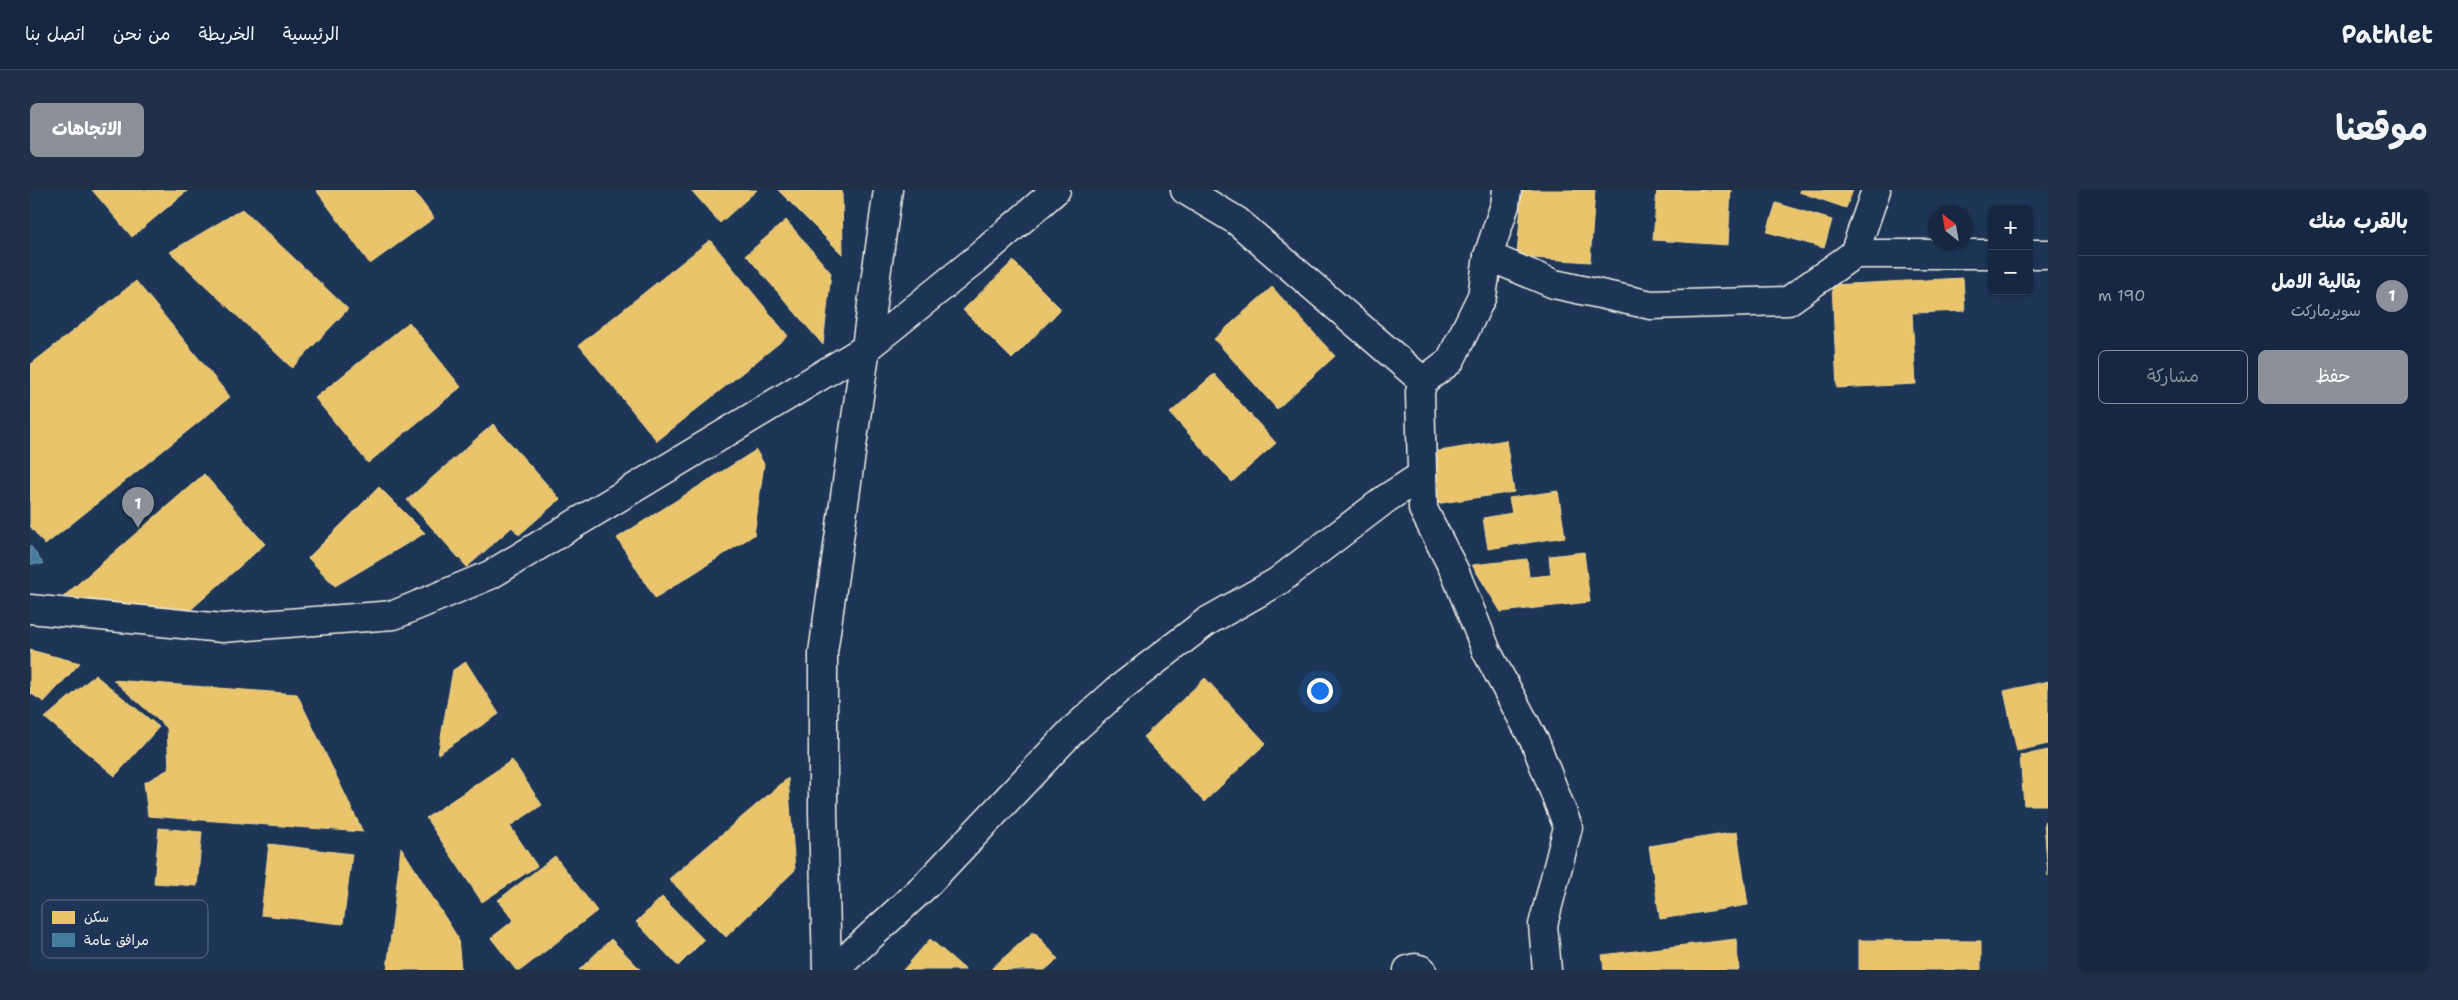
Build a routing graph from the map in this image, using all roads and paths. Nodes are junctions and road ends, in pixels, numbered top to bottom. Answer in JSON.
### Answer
{"nodes":[{"id":1,"x":888,"y":190,"type":"edge"},
{"id":2,"x":1056,"y":190,"type":"edge"},
{"id":3,"x":1184,"y":190,"type":"edge"},
{"id":4,"x":1507,"y":190,"type":"edge"},
{"id":5,"x":1876,"y":190,"type":"edge"},
{"id":6,"x":1854,"y":254,"type":"junction"},
{"id":7,"x":1988,"y":254,"type":"edge"},
{"id":8,"x":2033,"y":254,"type":"edge"},
{"id":9,"x":2048,"y":254,"type":"edge"},
{"id":10,"x":1488,"y":256,"type":"junction"},
{"id":11,"x":865,"y":349,"type":"junction"},
{"id":12,"x":1423,"y":381,"type":"junction"},
{"id":13,"x":1421,"y":476,"type":"junction"},
{"id":14,"x":30,"y":609,"type":"edge"},
{"id":15,"x":827,"y":970,"type":"edge"},
{"id":16,"x":834,"y":970,"type":"edge"},
{"id":17,"x":1408,"y":970,"type":"edge"},
{"id":18,"x":1422,"y":970,"type":"edge"},
{"id":19,"x":1547,"y":970,"type":"edge"}],
"edges":[{"from":1,"to":11,"type":"street"},
{"from":2,"to":11,"type":"street"},
{"from":3,"to":12,"type":"street"},
{"from":4,"to":10,"type":"street"},
{"from":5,"to":6,"type":"street"},
{"from":6,"to":7,"type":"street"},
{"from":6,"to":10,"type":"street"},
{"from":8,"to":9,"type":"street"},
{"from":10,"to":12,"type":"street"},
{"from":11,"to":14,"type":"street"},
{"from":11,"to":15,"type":"street"},
{"from":12,"to":13,"type":"street"},
{"from":13,"to":16,"type":"street"},
{"from":13,"to":19,"type":"street"},
{"from":17,"to":18,"type":"street"}]}
